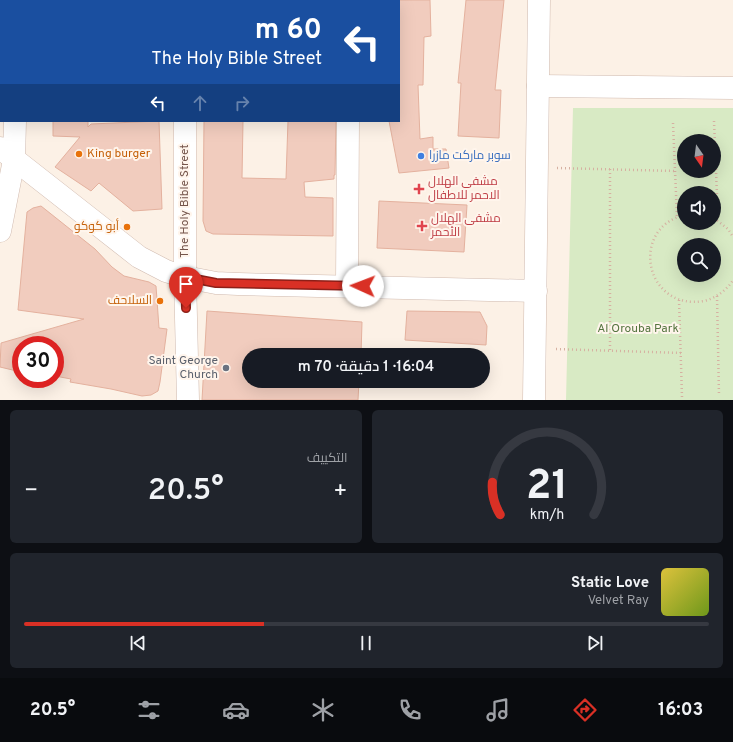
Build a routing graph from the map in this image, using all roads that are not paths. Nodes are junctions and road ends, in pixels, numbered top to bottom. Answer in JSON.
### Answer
{"nodes":[{"id":1,"x":539,"y":0,"type":"edge"},
{"id":2,"x":538,"y":86,"type":"junction"},
{"id":3,"x":733,"y":88,"type":"edge"},
{"id":4,"x":15,"y":122,"type":"edge"},
{"id":5,"x":185,"y":122,"type":"edge"},
{"id":6,"x":348,"y":122,"type":"edge"},
{"id":7,"x":7,"y":154,"type":"edge"},
{"id":8,"x":0,"y":231,"type":"edge"},
{"id":9,"x":185,"y":277,"type":"junction"},
{"id":10,"x":347,"y":286,"type":"junction"},
{"id":11,"x":536,"y":291,"type":"junction"},
{"id":12,"x":188,"y":400,"type":"edge"},
{"id":13,"x":534,"y":400,"type":"edge"}],
"edges":[{"from":1,"to":2,"type":"street"},
{"from":2,"to":3,"type":"street"},
{"from":2,"to":11,"type":"street"},
{"from":4,"to":7,"type":"street"},
{"from":5,"to":9,"type":"street","name":"The Holy Bible Street"},
{"from":6,"to":10,"type":"street"},
{"from":7,"to":8,"type":"street"},
{"from":7,"to":9,"type":"street"},
{"from":9,"to":10,"type":"street"},
{"from":9,"to":12,"type":"street","name":"The Holy Bible Street"},
{"from":10,"to":11,"type":"street"},
{"from":11,"to":13,"type":"street"}]}
